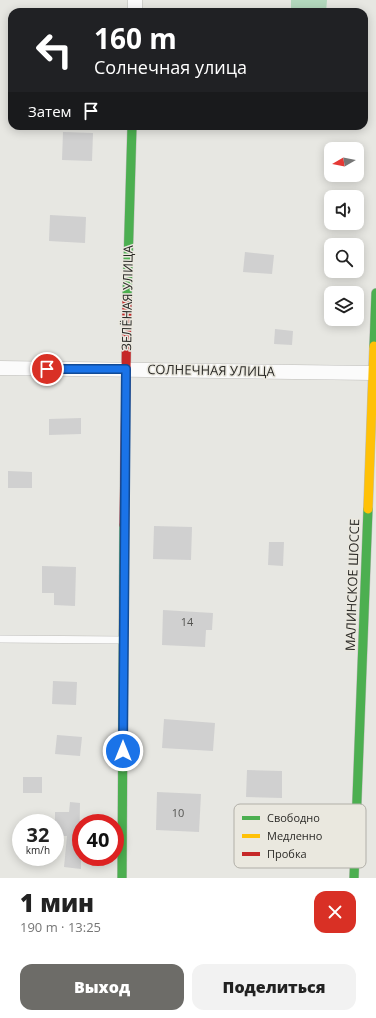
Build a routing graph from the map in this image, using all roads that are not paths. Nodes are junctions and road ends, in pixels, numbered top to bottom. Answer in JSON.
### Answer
{"nodes":[{"id":1,"x":132,"y":130,"type":"edge"},
{"id":2,"x":376,"y":293,"type":"edge"},
{"id":3,"x":0,"y":368,"type":"edge"},
{"id":4,"x":126,"y":369,"type":"junction"},
{"id":5,"x":373,"y":373,"type":"junction"},
{"id":6,"x":0,"y":640,"type":"edge"},
{"id":7,"x":124,"y":640,"type":"junction"},
{"id":8,"x":357,"y":804,"type":"edge"},
{"id":9,"x":354,"y":868,"type":"edge"},
{"id":10,"x":122,"y":878,"type":"edge"},
{"id":11,"x":354,"y":878,"type":"edge"}],
"edges":[{"from":1,"to":4,"type":"street","name":"ЗЕЛЁНАЯ УЛИЦА"},
{"from":2,"to":5,"type":"street","name":"МАЛИНСКОЕ ШОССЕ"},
{"from":3,"to":4,"type":"street","name":"СОЛНЕЧНАЯ УЛИЦА"},
{"from":4,"to":5,"type":"street","name":"СОЛНЕЧНАЯ УЛИЦА"},
{"from":4,"to":7,"type":"street","name":"ЗЕЛЁНАЯ УЛИЦА"},
{"from":5,"to":8,"type":"street","name":"МАЛИНСКОЕ ШОССЕ"},
{"from":6,"to":7,"type":"lane"},
{"from":7,"to":10,"type":"street","name":"ЗЕЛЁНАЯ УЛИЦА"},
{"from":9,"to":11,"type":"street","name":"МАЛИНСКОЕ ШОССЕ"}]}
